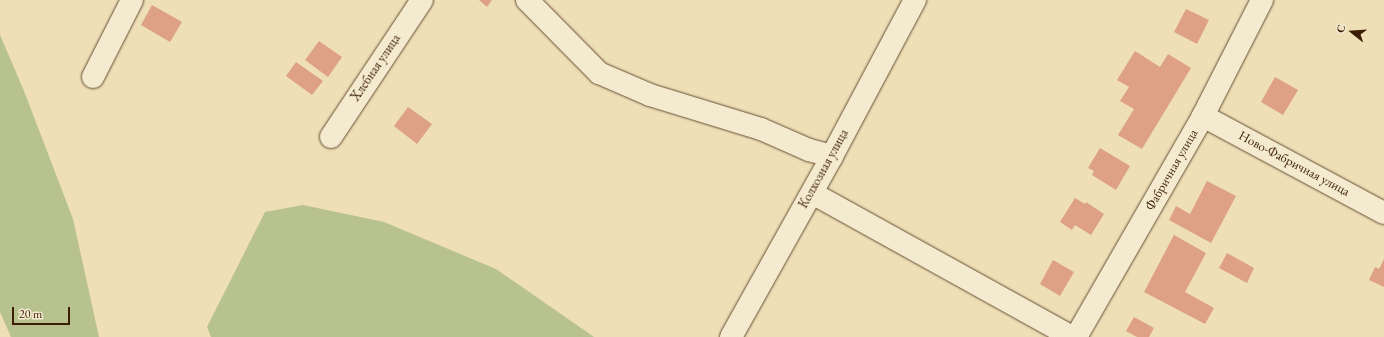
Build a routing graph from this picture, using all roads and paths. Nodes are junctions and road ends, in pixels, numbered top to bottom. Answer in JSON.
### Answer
{"nodes":[{"id":1,"x":132,"y":0,"type":"edge"},
{"id":2,"x":422,"y":0,"type":"edge"},
{"id":3,"x":527,"y":0,"type":"edge"},
{"id":4,"x":915,"y":0,"type":"edge"},
{"id":5,"x":1262,"y":0,"type":"edge"},
{"id":6,"x":93,"y":77,"type":"dead end"},
{"id":7,"x":1203,"y":116,"type":"junction"},
{"id":8,"x":331,"y":137,"type":"dead end"},
{"id":9,"x":832,"y":156,"type":"junction"},
{"id":10,"x":812,"y":192,"type":"junction"},
{"id":11,"x":1384,"y":213,"type":"edge"},
{"id":12,"x":731,"y":337,"type":"edge"},
{"id":13,"x":1072,"y":337,"type":"edge"},
{"id":14,"x":1076,"y":337,"type":"edge"}],
"edges":[{"from":1,"to":6,"type":"street"},
{"from":2,"to":8,"type":"street","name":"Хлебная улица"},
{"from":3,"to":9,"type":"street"},
{"from":4,"to":9,"type":"street","name":"Колхозная улица"},
{"from":5,"to":7,"type":"street","name":"Фабричная улица"},
{"from":7,"to":11,"type":"street","name":"Ново-Фабричная улица"},
{"from":7,"to":14,"type":"street","name":"Фабричная улица"},
{"from":9,"to":10,"type":"street","name":"Колхозная улица"},
{"from":10,"to":12,"type":"street","name":"Колхозная улица"},
{"from":10,"to":13,"type":"street"}]}
